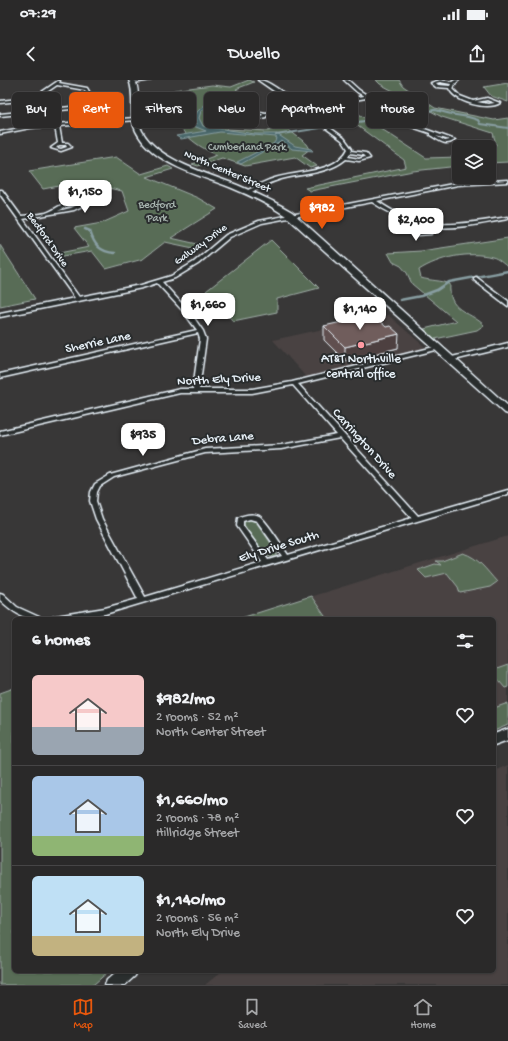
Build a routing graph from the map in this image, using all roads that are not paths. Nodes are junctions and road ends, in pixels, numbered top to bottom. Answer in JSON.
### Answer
{"nodes":[{"id":1,"x":63,"y":80,"type":"edge"},
{"id":2,"x":149,"y":80,"type":"edge"},
{"id":3,"x":260,"y":80,"type":"edge"},
{"id":4,"x":346,"y":80,"type":"edge"},
{"id":5,"x":132,"y":81,"type":"edge"},
{"id":6,"x":456,"y":81,"type":"edge"},
{"id":7,"x":56,"y":84,"type":"junction"},
{"id":8,"x":451,"y":87,"type":"junction"},
{"id":9,"x":136,"y":92,"type":"edge"},
{"id":10,"x":279,"y":92,"type":"edge"},
{"id":11,"x":366,"y":95,"type":"edge"},
{"id":12,"x":474,"y":102,"type":"junction"},
{"id":13,"x":1,"y":103,"type":"edge"},
{"id":14,"x":0,"y":115,"type":"edge"},
{"id":15,"x":132,"y":120,"type":"edge"},
{"id":16,"x":61,"y":125,"type":"edge"},
{"id":17,"x":20,"y":128,"type":"edge"},
{"id":18,"x":57,"y":128,"type":"edge"},
{"id":19,"x":138,"y":128,"type":"edge"},
{"id":20,"x":327,"y":128,"type":"edge"},
{"id":21,"x":417,"y":128,"type":"edge"},
{"id":22,"x":0,"y":133,"type":"edge"},
{"id":23,"x":431,"y":134,"type":"dead end"},
{"id":24,"x":60,"y":144,"type":"dead end"},
{"id":25,"x":350,"y":152,"type":"junction"},
{"id":26,"x":346,"y":158,"type":"junction"},
{"id":27,"x":508,"y":181,"type":"edge"},
{"id":28,"x":0,"y":191,"type":"edge"},
{"id":29,"x":248,"y":192,"type":"junction"},
{"id":30,"x":372,"y":200,"type":"junction"},
{"id":31,"x":49,"y":213,"type":"junction"},
{"id":32,"x":291,"y":216,"type":"junction"},
{"id":33,"x":20,"y":218,"type":"junction"},
{"id":34,"x":508,"y":218,"type":"edge"},
{"id":35,"x":417,"y":223,"type":"junction"},
{"id":36,"x":434,"y":225,"type":"junction"},
{"id":37,"x":476,"y":279,"type":"dead end"},
{"id":38,"x":159,"y":282,"type":"junction"},
{"id":39,"x":78,"y":299,"type":"junction"},
{"id":40,"x":508,"y":304,"type":"edge"},
{"id":41,"x":0,"y":316,"type":"edge"},
{"id":42,"x":200,"y":331,"type":"junction"},
{"id":43,"x":508,"y":345,"type":"edge"},
{"id":44,"x":438,"y":348,"type":"junction"},
{"id":45,"x":450,"y":359,"type":"junction"},
{"id":46,"x":0,"y":376,"type":"edge"},
{"id":47,"x":295,"y":384,"type":"junction"},
{"id":48,"x":196,"y":391,"type":"junction"},
{"id":49,"x":508,"y":411,"type":"edge"},
{"id":50,"x":0,"y":433,"type":"edge"},
{"id":51,"x":340,"y":436,"type":"junction"},
{"id":52,"x":508,"y":492,"type":"edge"},
{"id":53,"x":416,"y":519,"type":"junction"},
{"id":54,"x":287,"y":558,"type":"junction"},
{"id":55,"x":267,"y":564,"type":"junction"},
{"id":56,"x":0,"y":596,"type":"edge"},
{"id":57,"x":143,"y":600,"type":"junction"},
{"id":58,"x":31,"y":617,"type":"edge"},
{"id":59,"x":74,"y":617,"type":"edge"},
{"id":60,"x":508,"y":734,"type":"edge"},
{"id":61,"x":496,"y":739,"type":"edge"},
{"id":62,"x":127,"y":973,"type":"edge"},
{"id":63,"x":113,"y":985,"type":"edge"}],
"edges":[{"from":1,"to":7,"type":"street"},
{"from":2,"to":5,"type":"street"},
{"from":3,"to":10,"type":"street"},
{"from":4,"to":11,"type":"street"},
{"from":5,"to":9,"type":"street","name":"North Center Street"},
{"from":6,"to":8,"type":"street"},
{"from":6,"to":8,"type":"street"},
{"from":7,"to":13,"type":"street"},
{"from":7,"to":14,"type":"street"},
{"from":8,"to":12,"type":"street"},
{"from":12,"to":12,"type":"street"},
{"from":15,"to":16,"type":"street"},
{"from":17,"to":22,"type":"street"},
{"from":18,"to":24,"type":"street"},
{"from":19,"to":29,"type":"street","name":"North Center Street"},
{"from":20,"to":25,"type":"street"},
{"from":21,"to":23,"type":"street"},
{"from":25,"to":26,"type":"street"},
{"from":25,"to":26,"type":"street"},
{"from":26,"to":29,"type":"street"},
{"from":27,"to":30,"type":"street","name":"Galway Drive"},
{"from":28,"to":33,"type":"street","name":"Bedford Drive"},
{"from":29,"to":32,"type":"street","name":"North Center Street"},
{"from":30,"to":32,"type":"street","name":"Galway Drive"},
{"from":30,"to":35,"type":"street"},
{"from":31,"to":31,"type":"street"},
{"from":31,"to":33,"type":"street"},
{"from":32,"to":38,"type":"street","name":"Galway Drive"},
{"from":32,"to":44,"type":"street","name":"North Center Street"},
{"from":33,"to":39,"type":"street","name":"Bedford Drive"},
{"from":34,"to":36,"type":"street"},
{"from":35,"to":36,"type":"street"},
{"from":35,"to":36,"type":"street"},
{"from":37,"to":40,"type":"street"},
{"from":38,"to":39,"type":"street","name":"Galway Drive"},
{"from":38,"to":42,"type":"street"},
{"from":39,"to":41,"type":"street","name":"Galway Drive"},
{"from":42,"to":46,"type":"street","name":"Sherrie Lane"},
{"from":42,"to":48,"type":"street"},
{"from":43,"to":45,"type":"street"},
{"from":44,"to":45,"type":"street","name":"North Center Street"},
{"from":44,"to":47,"type":"street","name":"North Ely Drive"},
{"from":45,"to":49,"type":"street","name":"North Center Street"},
{"from":47,"to":48,"type":"street","name":"North Ely Drive"},
{"from":47,"to":51,"type":"street","name":"Carrington Drive"},
{"from":48,"to":50,"type":"street","name":"North Ely Drive"},
{"from":51,"to":53,"type":"street","name":"Carrington Drive"},
{"from":51,"to":57,"type":"street","name":"Debra Lane"},
{"from":52,"to":53,"type":"street","name":"Ely Drive South"},
{"from":53,"to":54,"type":"street","name":"Ely Drive South"},
{"from":54,"to":55,"type":"street","name":"Ely Drive South"},
{"from":54,"to":55,"type":"street"},
{"from":55,"to":57,"type":"street","name":"Ely Drive South"},
{"from":56,"to":58,"type":"street"},
{"from":57,"to":59,"type":"street","name":"Ely Drive South"},
{"from":60,"to":61,"type":"street"},
{"from":62,"to":63,"type":"street"}]}
